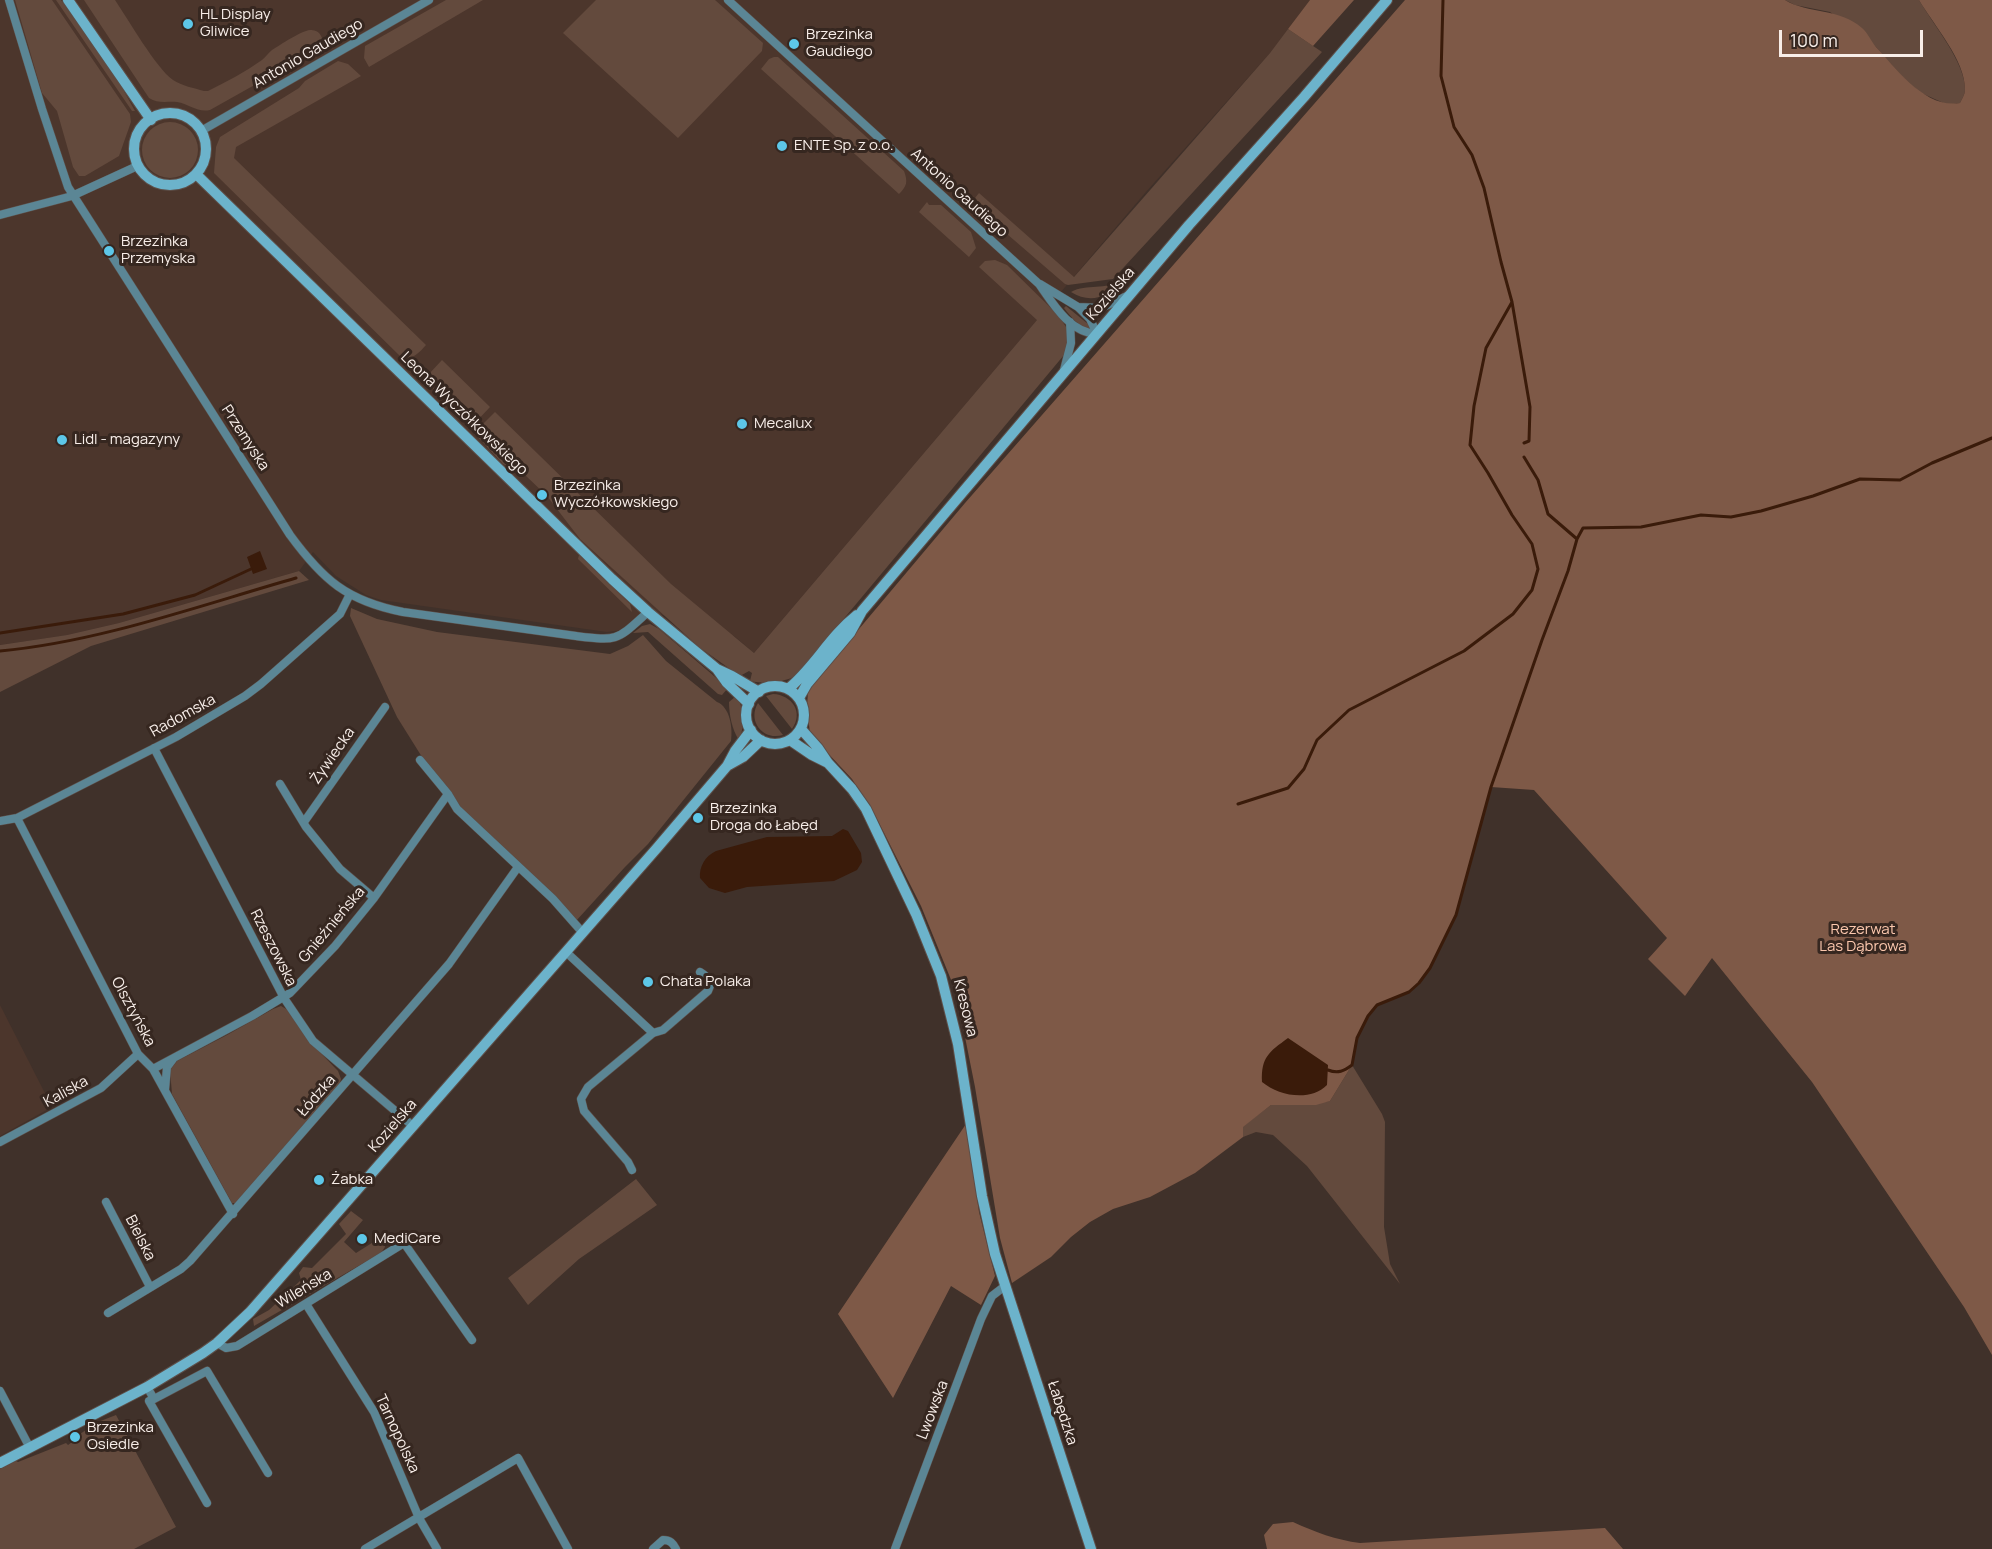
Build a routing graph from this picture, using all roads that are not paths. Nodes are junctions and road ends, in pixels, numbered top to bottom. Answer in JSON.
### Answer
{"nodes":[{"id":1,"x":9,"y":0,"type":"edge"},
{"id":2,"x":68,"y":0,"type":"edge"},
{"id":3,"x":429,"y":0,"type":"edge"},
{"id":4,"x":728,"y":0,"type":"edge"},
{"id":5,"x":1387,"y":0,"type":"edge"},
{"id":6,"x":151,"y":120,"type":"junction"},
{"id":7,"x":201,"y":131,"type":"junction"},
{"id":8,"x":137,"y":164,"type":"junction"},
{"id":9,"x":196,"y":174,"type":"junction"},
{"id":10,"x":72,"y":195,"type":"junction"},
{"id":11,"x":0,"y":215,"type":"edge"},
{"id":12,"x":1039,"y":284,"type":"junction"},
{"id":13,"x":1129,"y":296,"type":"junction"},
{"id":14,"x":1078,"y":307,"type":"junction"},
{"id":15,"x":1070,"y":322,"type":"junction"},
{"id":16,"x":1097,"y":334,"type":"junction"},
{"id":17,"x":1063,"y":372,"type":"junction"},
{"id":18,"x":350,"y":594,"type":"junction"},
{"id":19,"x":862,"y":611,"type":"junction"},
{"id":20,"x":648,"y":612,"type":"junction"},
{"id":21,"x":717,"y":669,"type":"junction"},
{"id":22,"x":788,"y":689,"type":"junction"},
{"id":23,"x":759,"y":692,"type":"junction"},
{"id":24,"x":799,"y":698,"type":"junction"},
{"id":25,"x":749,"y":704,"type":"junction"},
{"id":26,"x":385,"y":707,"type":"dead end"},
{"id":27,"x":801,"y":729,"type":"junction"},
{"id":28,"x":751,"y":730,"type":"junction"},
{"id":29,"x":761,"y":740,"type":"junction"},
{"id":30,"x":790,"y":740,"type":"junction"},
{"id":31,"x":154,"y":748,"type":"junction"},
{"id":32,"x":420,"y":760,"type":"dead end"},
{"id":33,"x":828,"y":763,"type":"junction"},
{"id":34,"x":727,"y":766,"type":"junction"},
{"id":35,"x":280,"y":784,"type":"dead end"},
{"id":36,"x":448,"y":794,"type":"junction"},
{"id":37,"x":18,"y":818,"type":"junction"},
{"id":38,"x":0,"y":821,"type":"edge"},
{"id":39,"x":304,"y":822,"type":"junction"},
{"id":40,"x":518,"y":867,"type":"junction"},
{"id":41,"x":374,"y":898,"type":"junction"},
{"id":42,"x":583,"y":933,"type":"junction"},
{"id":43,"x":566,"y":952,"type":"junction"},
{"id":44,"x":700,"y":972,"type":"dead end"},
{"id":45,"x":284,"y":998,"type":"junction"},
{"id":46,"x":653,"y":1034,"type":"junction"},
{"id":47,"x":138,"y":1054,"type":"junction"},
{"id":48,"x":175,"y":1058,"type":"junction"},
{"id":49,"x":153,"y":1069,"type":"junction"},
{"id":50,"x":352,"y":1075,"type":"junction"},
{"id":51,"x":165,"y":1091,"type":"junction"},
{"id":52,"x":413,"y":1126,"type":"junction"},
{"id":53,"x":0,"y":1142,"type":"edge"},
{"id":54,"x":632,"y":1170,"type":"dead end"},
{"id":55,"x":106,"y":1202,"type":"dead end"},
{"id":56,"x":233,"y":1214,"type":"junction"},
{"id":57,"x":1005,"y":1286,"type":"junction"},
{"id":58,"x":150,"y":1287,"type":"junction"},
{"id":59,"x":306,"y":1304,"type":"junction"},
{"id":60,"x":108,"y":1313,"type":"dead end"},
{"id":61,"x":472,"y":1340,"type":"dead end"},
{"id":62,"x":217,"y":1343,"type":"junction"},
{"id":63,"x":147,"y":1387,"type":"junction"},
{"id":64,"x":0,"y":1391,"type":"edge"},
{"id":65,"x":154,"y":1399,"type":"junction"},
{"id":66,"x":30,"y":1448,"type":"junction"},
{"id":67,"x":0,"y":1463,"type":"edge"},
{"id":68,"x":268,"y":1473,"type":"dead end"},
{"id":69,"x":207,"y":1503,"type":"dead end"},
{"id":70,"x":419,"y":1518,"type":"junction"},
{"id":71,"x":365,"y":1549,"type":"edge"},
{"id":72,"x":436,"y":1549,"type":"edge"},
{"id":73,"x":568,"y":1549,"type":"edge"},
{"id":74,"x":653,"y":1549,"type":"edge"},
{"id":75,"x":676,"y":1549,"type":"edge"},
{"id":76,"x":895,"y":1549,"type":"edge"},
{"id":77,"x":1091,"y":1549,"type":"edge"}],
"edges":[{"from":1,"to":10,"type":"street","name":"Przemyska"},
{"from":2,"to":6,"type":"street"},
{"from":3,"to":7,"type":"street","name":"Antonio Gaudiego"},
{"from":4,"to":12,"type":"street","name":"Antonio Gaudiego"},
{"from":5,"to":13,"type":"street","name":"Kozielska"},
{"from":6,"to":7,"type":"street"},
{"from":6,"to":8,"type":"street"},
{"from":7,"to":9,"type":"street"},
{"from":8,"to":9,"type":"street"},
{"from":8,"to":10,"type":"street"},
{"from":9,"to":20,"type":"street","name":"Leona Wyczółkowskiego"},
{"from":10,"to":11,"type":"street"},
{"from":10,"to":18,"type":"street","name":"Przemyska"},
{"from":12,"to":14,"type":"street","name":"Antonio Gaudiego"},
{"from":12,"to":15,"type":"street","name":"Antonio Gaudiego"},
{"from":13,"to":14,"type":"street"},
{"from":13,"to":16,"type":"street","name":"Kozielska"},
{"from":14,"to":16,"type":"street","name":"Antonio Gaudiego"},
{"from":15,"to":16,"type":"street","name":"Antonio Gaudiego"},
{"from":15,"to":17,"type":"street"},
{"from":16,"to":17,"type":"street","name":"Kozielska"},
{"from":17,"to":19,"type":"street","name":"Kozielska"},
{"from":18,"to":20,"type":"street","name":"Przemyska"},
{"from":18,"to":31,"type":"street","name":"Radomska"},
{"from":19,"to":22,"type":"street","name":"Kozielska"},
{"from":19,"to":24,"type":"street","name":"Kozielska"},
{"from":20,"to":21,"type":"street","name":"Leona Wyczółkowskiego"},
{"from":21,"to":23,"type":"street","name":"Leona Wyczółkowskiego"},
{"from":21,"to":25,"type":"street","name":"Leona Wyczółkowskiego"},
{"from":22,"to":23,"type":"street"},
{"from":22,"to":24,"type":"street"},
{"from":23,"to":25,"type":"street"},
{"from":24,"to":27,"type":"street"},
{"from":25,"to":28,"type":"street"},
{"from":26,"to":39,"type":"street","name":"Żywiecka"},
{"from":27,"to":30,"type":"street"},
{"from":27,"to":33,"type":"street","name":"Kresowa"},
{"from":28,"to":29,"type":"street"},
{"from":28,"to":34,"type":"street","name":"Kozielska"},
{"from":29,"to":30,"type":"street"},
{"from":29,"to":34,"type":"street","name":"Kozielska"},
{"from":30,"to":33,"type":"street","name":"Kresowa"},
{"from":31,"to":37,"type":"street","name":"Radomska"},
{"from":31,"to":45,"type":"street","name":"Rzeszowska"},
{"from":32,"to":36,"type":"street"},
{"from":33,"to":57,"type":"street","name":"Kresowa"},
{"from":34,"to":42,"type":"street","name":"Kozielska"},
{"from":35,"to":39,"type":"street"},
{"from":36,"to":40,"type":"street"},
{"from":36,"to":41,"type":"street","name":"Gnieźnieńska"},
{"from":37,"to":38,"type":"street","name":"Radomska"},
{"from":37,"to":47,"type":"street","name":"Olsztyńska"},
{"from":39,"to":41,"type":"street"},
{"from":40,"to":42,"type":"street"},
{"from":40,"to":50,"type":"street","name":"Łódzka"},
{"from":41,"to":45,"type":"street","name":"Gnieźnieńska"},
{"from":42,"to":43,"type":"street","name":"Kozielska"},
{"from":43,"to":46,"type":"street"},
{"from":43,"to":52,"type":"street","name":"Kozielska"},
{"from":44,"to":46,"type":"street"},
{"from":45,"to":48,"type":"street","name":"Gnieźnieńska"},
{"from":45,"to":50,"type":"street","name":"Rzeszowska"},
{"from":46,"to":54,"type":"street"},
{"from":47,"to":49,"type":"street","name":"Olsztyńska"},
{"from":47,"to":53,"type":"street","name":"Kaliska"},
{"from":48,"to":49,"type":"street","name":"Gnieźnieńska"},
{"from":48,"to":51,"type":"street"},
{"from":49,"to":51,"type":"street","name":"Olsztyńska"},
{"from":50,"to":52,"type":"street","name":"Rzeszowska"},
{"from":50,"to":56,"type":"street","name":"Łódzka"},
{"from":51,"to":56,"type":"street","name":"Olsztyńska"},
{"from":52,"to":62,"type":"street","name":"Kozielska"},
{"from":55,"to":58,"type":"street","name":"Bielska"},
{"from":56,"to":58,"type":"street","name":"Łódzka"},
{"from":57,"to":76,"type":"street","name":"Lwowska"},
{"from":57,"to":77,"type":"street","name":"Łabędzka"},
{"from":58,"to":60,"type":"street","name":"Łódzka"},
{"from":59,"to":61,"type":"street","name":"Wileńska"},
{"from":59,"to":62,"type":"street","name":"Wileńska"},
{"from":59,"to":70,"type":"street","name":"Tarnopolska"},
{"from":62,"to":63,"type":"street","name":"Kozielska"},
{"from":63,"to":65,"type":"street"},
{"from":63,"to":66,"type":"street","name":"Kozielska"},
{"from":64,"to":66,"type":"street"},
{"from":65,"to":68,"type":"street"},
{"from":65,"to":69,"type":"street"},
{"from":66,"to":67,"type":"street","name":"Kozielska"},
{"from":70,"to":71,"type":"street"},
{"from":70,"to":72,"type":"street","name":"Tarnopolska"},
{"from":70,"to":73,"type":"street"},
{"from":74,"to":75,"type":"street"}]}
